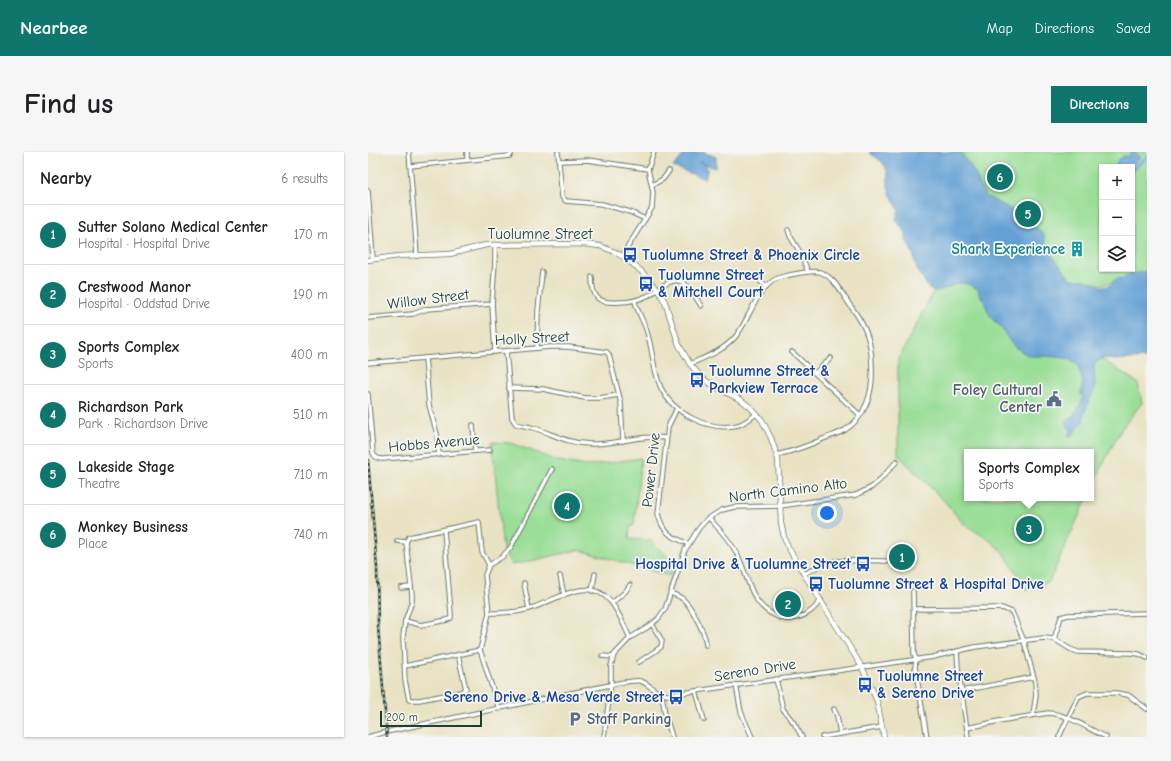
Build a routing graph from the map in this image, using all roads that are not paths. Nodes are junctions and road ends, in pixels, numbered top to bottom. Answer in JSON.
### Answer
{"nodes":[{"id":1,"x":409,"y":152,"type":"edge"},
{"id":2,"x":467,"y":152,"type":"edge"},
{"id":3,"x":512,"y":152,"type":"edge"},
{"id":4,"x":558,"y":152,"type":"edge"},
{"id":5,"x":654,"y":152,"type":"edge"},
{"id":6,"x":467,"y":160,"type":"junction"},
{"id":7,"x":559,"y":160,"type":"junction"},
{"id":8,"x":410,"y":166,"type":"junction"},
{"id":9,"x":648,"y":169,"type":"junction"},
{"id":10,"x":669,"y":171,"type":"dead end"},
{"id":11,"x":652,"y":185,"type":"junction"},
{"id":12,"x":368,"y":191,"type":"edge"},
{"id":13,"x":645,"y":219,"type":"junction"},
{"id":14,"x":788,"y":230,"type":"dead end"},
{"id":15,"x":495,"y":245,"type":"junction"},
{"id":16,"x":416,"y":256,"type":"junction"},
{"id":17,"x":622,"y":256,"type":"junction"},
{"id":18,"x":371,"y":259,"type":"edge"},
{"id":19,"x":542,"y":272,"type":"dead end"},
{"id":20,"x":808,"y":272,"type":"junction"},
{"id":21,"x":592,"y":277,"type":"dead end"},
{"id":22,"x":757,"y":278,"type":"dead end"},
{"id":23,"x":766,"y":287,"type":"junction"},
{"id":24,"x":658,"y":290,"type":"junction"},
{"id":25,"x":635,"y":301,"type":"junction"},
{"id":26,"x":492,"y":304,"type":"junction"},
{"id":27,"x":701,"y":306,"type":"dead end"},
{"id":28,"x":368,"y":318,"type":"edge"},
{"id":29,"x":538,"y":348,"type":"junction"},
{"id":30,"x":506,"y":351,"type":"junction"},
{"id":31,"x":495,"y":352,"type":"junction"},
{"id":32,"x":792,"y":352,"type":"dead end"},
{"id":33,"x":425,"y":358,"type":"junction"},
{"id":34,"x":831,"y":358,"type":"dead end"},
{"id":35,"x":368,"y":363,"type":"edge"},
{"id":36,"x":690,"y":364,"type":"junction"},
{"id":37,"x":815,"y":373,"type":"junction"},
{"id":38,"x":509,"y":388,"type":"junction"},
{"id":39,"x":368,"y":394,"type":"edge"},
{"id":40,"x":619,"y":395,"type":"junction"},
{"id":41,"x":677,"y":408,"type":"junction"},
{"id":42,"x":756,"y":414,"type":"junction"},
{"id":43,"x":860,"y":415,"type":"junction"},
{"id":44,"x":473,"y":425,"type":"dead end"},
{"id":45,"x":666,"y":438,"type":"junction"},
{"id":46,"x":623,"y":441,"type":"junction"},
{"id":47,"x":490,"y":450,"type":"dead end"},
{"id":48,"x":475,"y":451,"type":"junction"},
{"id":49,"x":439,"y":455,"type":"junction"},
{"id":50,"x":777,"y":455,"type":"junction"},
{"id":51,"x":897,"y":461,"type":"dead end"},
{"id":52,"x":552,"y":469,"type":"dead end"},
{"id":53,"x":780,"y":506,"type":"junction"},
{"id":54,"x":709,"y":518,"type":"junction"},
{"id":55,"x":444,"y":530,"type":"junction"},
{"id":56,"x":397,"y":541,"type":"dead end"},
{"id":57,"x":406,"y":542,"type":"junction"},
{"id":58,"x":689,"y":544,"type":"junction"},
{"id":59,"x":894,"y":562,"type":"dead end"},
{"id":60,"x":489,"y":565,"type":"junction"},
{"id":61,"x":595,"y":574,"type":"dead end"},
{"id":62,"x":804,"y":574,"type":"junction"},
{"id":63,"x":560,"y":576,"type":"dead end"},
{"id":64,"x":524,"y":583,"type":"dead end"},
{"id":65,"x":630,"y":585,"type":"dead end"},
{"id":66,"x":412,"y":587,"type":"junction"},
{"id":67,"x":401,"y":588,"type":"dead end"},
{"id":68,"x":592,"y":590,"type":"junction"},
{"id":69,"x":914,"y":591,"type":"dead end"},
{"id":70,"x":671,"y":593,"type":"junction"},
{"id":71,"x":564,"y":594,"type":"junction"},
{"id":72,"x":821,"y":600,"type":"junction"},
{"id":73,"x":612,"y":604,"type":"junction"},
{"id":74,"x":529,"y":609,"type":"junction"},
{"id":75,"x":914,"y":609,"type":"junction"},
{"id":76,"x":489,"y":613,"type":"junction"},
{"id":77,"x":1147,"y":613,"type":"edge"},
{"id":78,"x":405,"y":621,"type":"junction"},
{"id":79,"x":652,"y":624,"type":"junction"},
{"id":80,"x":630,"y":638,"type":"junction"},
{"id":81,"x":1054,"y":639,"type":"junction"},
{"id":82,"x":1024,"y":641,"type":"junction"},
{"id":83,"x":706,"y":645,"type":"dead end"},
{"id":84,"x":480,"y":650,"type":"junction"},
{"id":85,"x":957,"y":651,"type":"junction"},
{"id":86,"x":458,"y":655,"type":"junction"},
{"id":87,"x":602,"y":656,"type":"dead end"},
{"id":88,"x":613,"y":657,"type":"junction"},
{"id":89,"x":1147,"y":658,"type":"edge"},
{"id":90,"x":916,"y":659,"type":"junction"},
{"id":91,"x":639,"y":662,"type":"dead end"},
{"id":92,"x":405,"y":666,"type":"junction"},
{"id":93,"x":862,"y":667,"type":"junction"},
{"id":94,"x":1034,"y":677,"type":"junction"},
{"id":95,"x":776,"y":679,"type":"junction"},
{"id":96,"x":611,"y":684,"type":"junction"},
{"id":97,"x":736,"y":685,"type":"junction"},
{"id":98,"x":961,"y":690,"type":"junction"},
{"id":99,"x":696,"y":691,"type":"junction"},
{"id":100,"x":662,"y":695,"type":"junction"},
{"id":101,"x":499,"y":709,"type":"junction"},
{"id":102,"x":834,"y":709,"type":"dead end"},
{"id":103,"x":1147,"y":709,"type":"edge"},
{"id":104,"x":1033,"y":715,"type":"junction"},
{"id":105,"x":1068,"y":718,"type":"junction"},
{"id":106,"x":704,"y":720,"type":"dead end"},
{"id":107,"x":882,"y":727,"type":"junction"},
{"id":108,"x":966,"y":728,"type":"junction"},
{"id":109,"x":840,"y":734,"type":"junction"},
{"id":110,"x":369,"y":736,"type":"edge"},
{"id":111,"x":604,"y":737,"type":"edge"},
{"id":112,"x":672,"y":737,"type":"edge"},
{"id":113,"x":752,"y":737,"type":"edge"},
{"id":114,"x":802,"y":737,"type":"edge"},
{"id":115,"x":822,"y":737,"type":"edge"},
{"id":116,"x":884,"y":737,"type":"edge"},
{"id":117,"x":927,"y":737,"type":"edge"},
{"id":118,"x":968,"y":737,"type":"edge"},
{"id":119,"x":1059,"y":737,"type":"edge"},
{"id":120,"x":1106,"y":737,"type":"edge"}],
"edges":[{"from":1,"to":8,"type":"street"},
{"from":2,"to":6,"type":"street"},
{"from":3,"to":6,"type":"street"},
{"from":4,"to":7,"type":"street"},
{"from":5,"to":9,"type":"street"},
{"from":6,"to":8,"type":"street"},
{"from":7,"to":9,"type":"street"},
{"from":7,"to":13,"type":"street"},
{"from":8,"to":16,"type":"street"},
{"from":9,"to":11,"type":"street"},
{"from":10,"to":11,"type":"street"},
{"from":11,"to":13,"type":"street"},
{"from":12,"to":18,"type":"street"},
{"from":13,"to":17,"type":"street"},
{"from":14,"to":20,"type":"street"},
{"from":15,"to":16,"type":"main road","name":"Tuolumne Street"},
{"from":15,"to":17,"type":"main road","name":"Tuolumne Street"},
{"from":15,"to":26,"type":"street"},
{"from":16,"to":18,"type":"main road","name":"Tuolumne Street"},
{"from":17,"to":24,"type":"main road","name":"Tuolumne Street"},
{"from":19,"to":29,"type":"street"},
{"from":20,"to":23,"type":"street"},
{"from":20,"to":43,"type":"street"},
{"from":21,"to":25,"type":"street"},
{"from":22,"to":23,"type":"street"},
{"from":23,"to":36,"type":"street"},
{"from":24,"to":25,"type":"street"},
{"from":24,"to":27,"type":"street"},
{"from":24,"to":36,"type":"main road","name":"Tuolumne Street"},
{"from":25,"to":41,"type":"street"},
{"from":26,"to":28,"type":"street","name":"Willow Street"},
{"from":26,"to":31,"type":"street"},
{"from":29,"to":30,"type":"street","name":"Holly Street"},
{"from":29,"to":40,"type":"street","name":"Holly Street"},
{"from":30,"to":31,"type":"street","name":"Holly Street"},
{"from":30,"to":38,"type":"street"},
{"from":31,"to":33,"type":"street","name":"Holly Street"},
{"from":32,"to":37,"type":"street"},
{"from":33,"to":35,"type":"street","name":"Holly Street"},
{"from":33,"to":49,"type":"street"},
{"from":34,"to":37,"type":"street"},
{"from":36,"to":42,"type":"main road","name":"Tuolumne Street"},
{"from":37,"to":43,"type":"street"},
{"from":38,"to":40,"type":"street"},
{"from":38,"to":46,"type":"street"},
{"from":39,"to":49,"type":"street","name":"Hobbs Avenue"},
{"from":40,"to":46,"type":"street","name":"Holly Street"},
{"from":41,"to":42,"type":"street"},
{"from":41,"to":45,"type":"street","name":"Power Drive"},
{"from":42,"to":50,"type":"main road","name":"Tuolumne Street"},
{"from":43,"to":50,"type":"street"},
{"from":44,"to":48,"type":"street"},
{"from":45,"to":46,"type":"street"},
{"from":45,"to":58,"type":"street","name":"Power Drive"},
{"from":47,"to":48,"type":"street","name":"Hobbs Avenue"},
{"from":48,"to":49,"type":"street","name":"Hobbs Avenue"},
{"from":50,"to":53,"type":"main road","name":"Tuolumne Street"},
{"from":51,"to":53,"type":"street","name":"North Camino Alto"},
{"from":52,"to":60,"type":"street"},
{"from":53,"to":54,"type":"street","name":"North Camino Alto"},
{"from":53,"to":62,"type":"main road","name":"Tuolumne Street"},
{"from":54,"to":58,"type":"street","name":"North Camino Alto"},
{"from":54,"to":72,"type":"street"},
{"from":55,"to":57,"type":"street"},
{"from":55,"to":60,"type":"street"},
{"from":55,"to":78,"type":"street"},
{"from":56,"to":57,"type":"street"},
{"from":57,"to":66,"type":"street"},
{"from":58,"to":70,"type":"street","name":"North Camino Alto"},
{"from":59,"to":62,"type":"street"},
{"from":60,"to":76,"type":"street"},
{"from":61,"to":68,"type":"street"},
{"from":62,"to":72,"type":"main road","name":"Tuolumne Street"},
{"from":63,"to":71,"type":"street"},
{"from":64,"to":74,"type":"street"},
{"from":65,"to":73,"type":"street"},
{"from":66,"to":67,"type":"street"},
{"from":66,"to":78,"type":"street"},
{"from":68,"to":71,"type":"street"},
{"from":68,"to":73,"type":"street"},
{"from":69,"to":75,"type":"street"},
{"from":70,"to":79,"type":"street","name":"North Camino Alto"},
{"from":70,"to":83,"type":"street"},
{"from":71,"to":74,"type":"street"},
{"from":72,"to":93,"type":"main road","name":"Tuolumne Street"},
{"from":73,"to":80,"type":"street"},
{"from":74,"to":76,"type":"street"},
{"from":75,"to":82,"type":"street"},
{"from":75,"to":90,"type":"street"},
{"from":76,"to":84,"type":"street"},
{"from":77,"to":81,"type":"street"},
{"from":78,"to":92,"type":"street"},
{"from":79,"to":80,"type":"street","name":"North Camino Alto"},
{"from":79,"to":91,"type":"street"},
{"from":80,"to":88,"type":"street","name":"North Camino Alto"},
{"from":81,"to":82,"type":"street","name":"Sereno Drive"},
{"from":81,"to":89,"type":"street"},
{"from":82,"to":85,"type":"street","name":"Sereno Drive"},
{"from":82,"to":94,"type":"street"},
{"from":84,"to":86,"type":"street"},
{"from":84,"to":101,"type":"street"},
{"from":85,"to":90,"type":"street","name":"Sereno Drive"},
{"from":85,"to":98,"type":"street"},
{"from":86,"to":92,"type":"street"},
{"from":86,"to":92,"type":"street"},
{"from":87,"to":88,"type":"street"},
{"from":88,"to":96,"type":"street"},
{"from":90,"to":93,"type":"street","name":"Sereno Drive"},
{"from":90,"to":117,"type":"street"},
{"from":93,"to":95,"type":"street","name":"Sereno Drive"},
{"from":93,"to":107,"type":"main road","name":"Tuolumne Street"},
{"from":94,"to":98,"type":"street"},
{"from":94,"to":104,"type":"street"},
{"from":95,"to":97,"type":"street","name":"Sereno Drive"},
{"from":95,"to":114,"type":"street"},
{"from":96,"to":100,"type":"street"},
{"from":96,"to":101,"type":"street"},
{"from":96,"to":111,"type":"street"},
{"from":97,"to":99,"type":"street","name":"Sereno Drive"},
{"from":97,"to":113,"type":"street"},
{"from":98,"to":108,"type":"street"},
{"from":99,"to":100,"type":"street","name":"Sereno Drive"},
{"from":99,"to":106,"type":"street"},
{"from":100,"to":112,"type":"street"},
{"from":101,"to":110,"type":"street"},
{"from":102,"to":109,"type":"street"},
{"from":103,"to":105,"type":"street"},
{"from":104,"to":105,"type":"street"},
{"from":104,"to":108,"type":"street"},
{"from":105,"to":119,"type":"street"},
{"from":105,"to":120,"type":"street"},
{"from":107,"to":109,"type":"street"},
{"from":107,"to":116,"type":"main road","name":"Tuolumne Street"},
{"from":108,"to":118,"type":"street"},
{"from":109,"to":115,"type":"street"}]}
